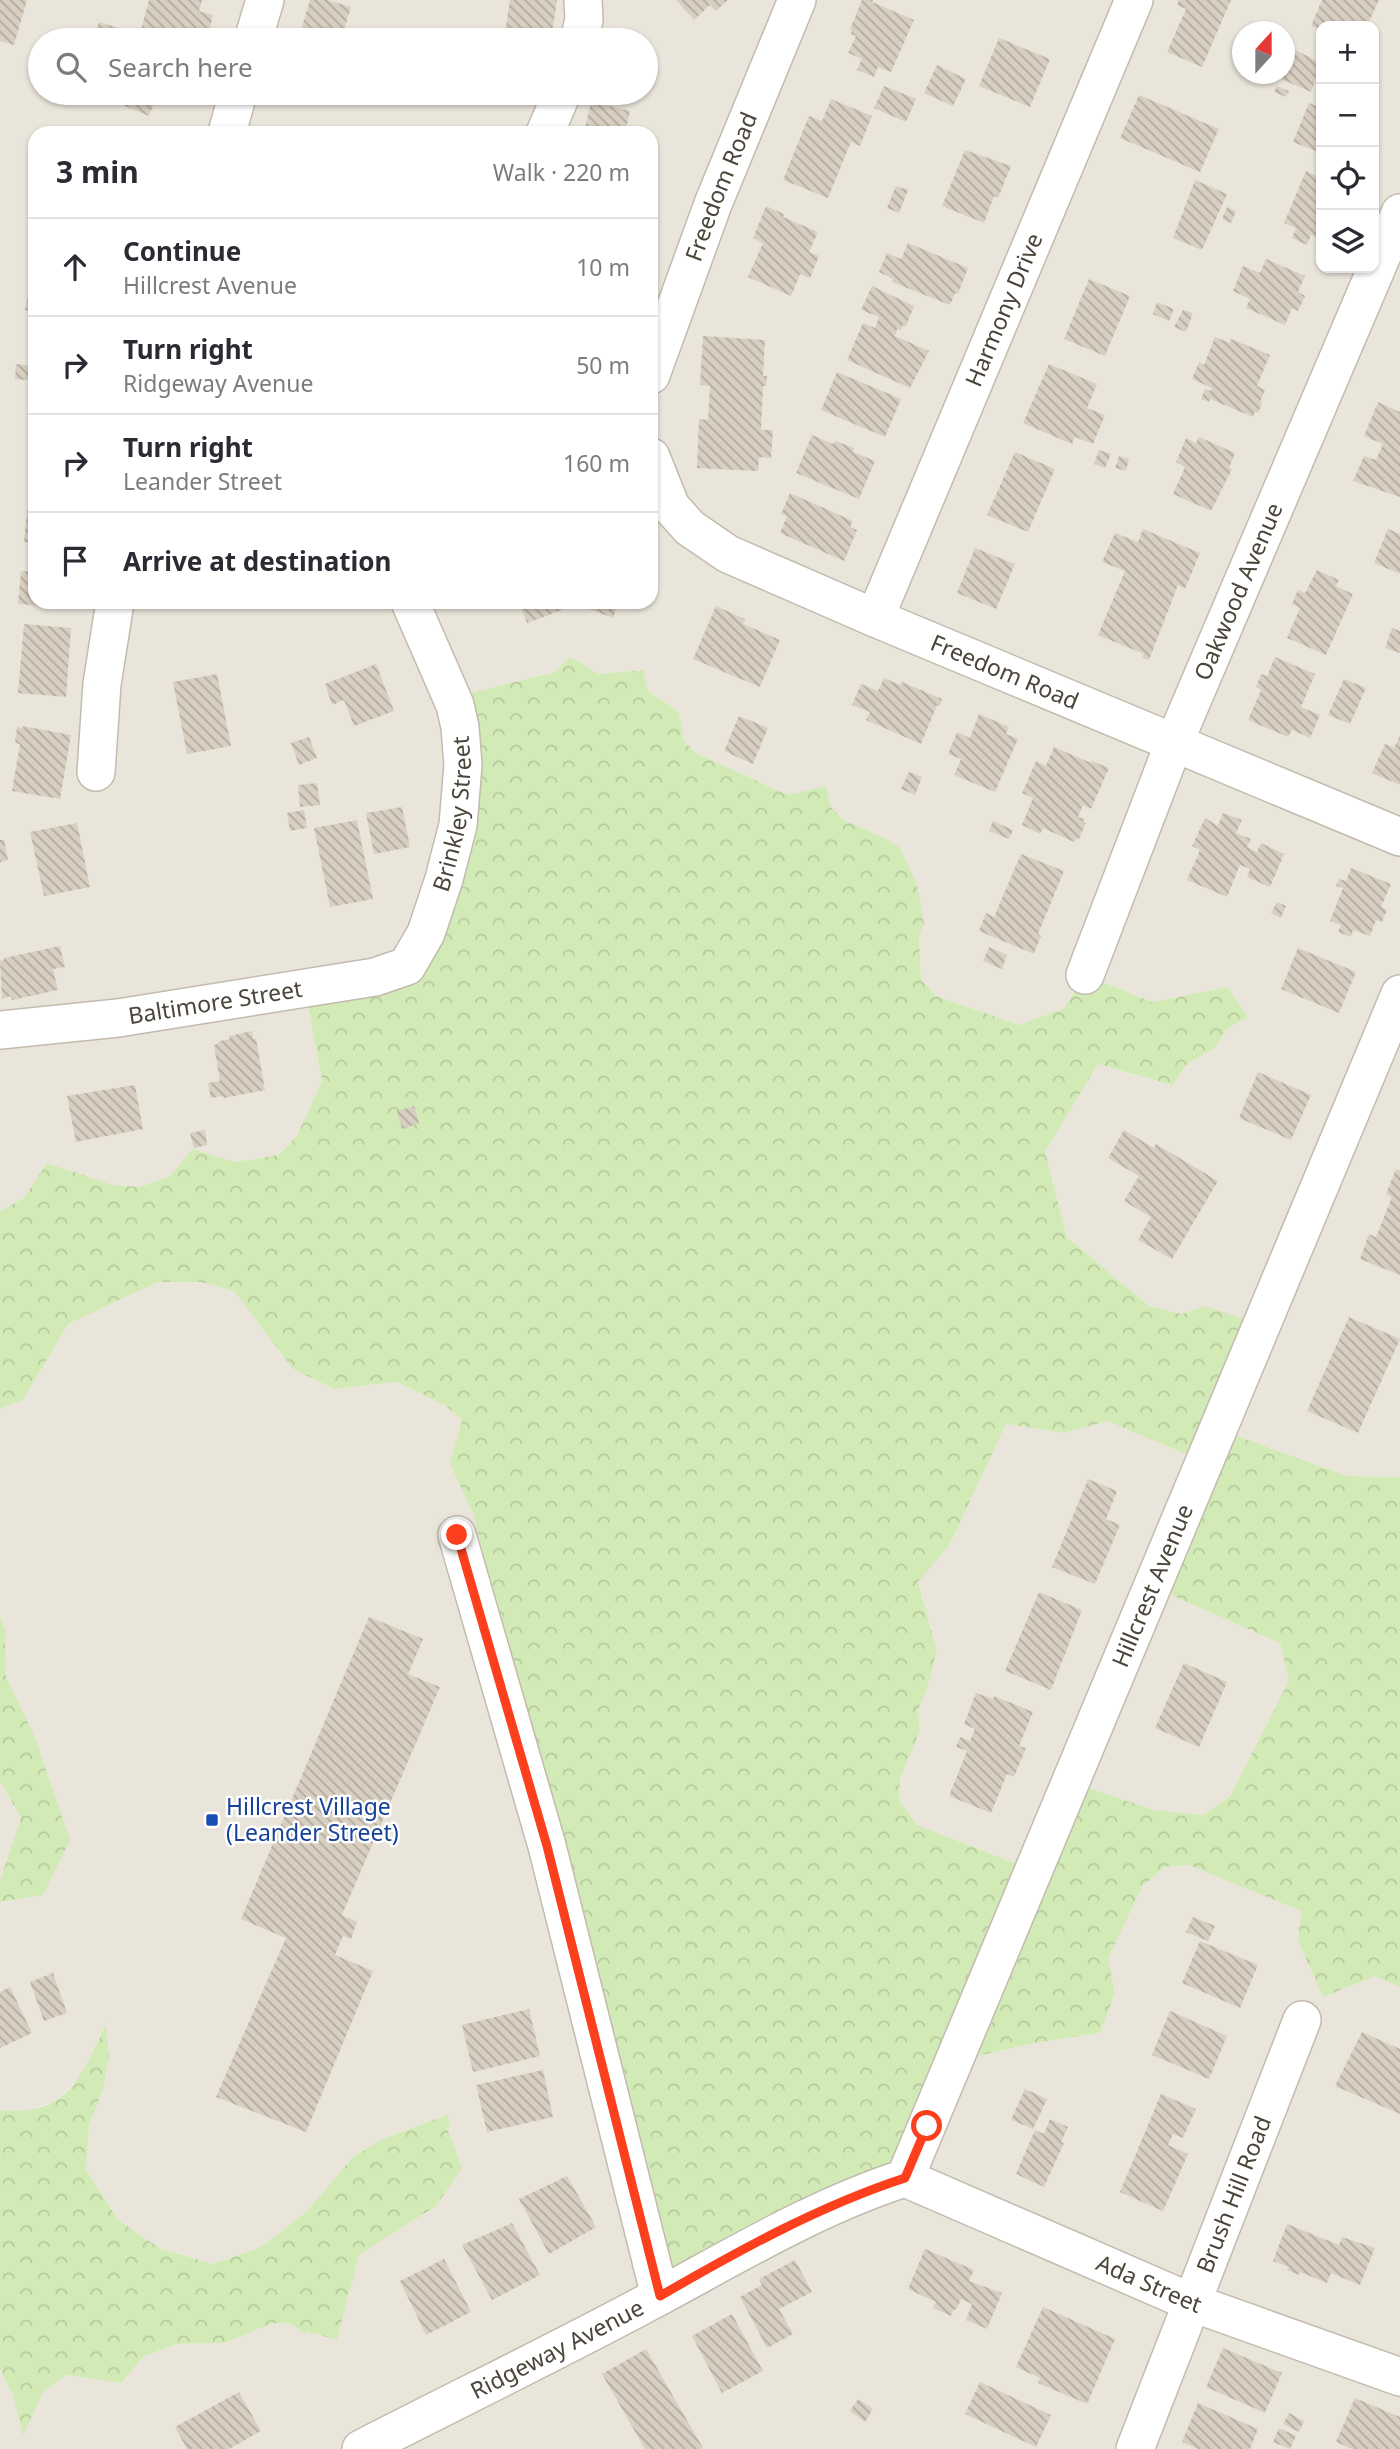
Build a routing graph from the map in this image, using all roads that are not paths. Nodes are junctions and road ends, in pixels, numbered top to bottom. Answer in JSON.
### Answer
{"nodes":[{"id":1,"x":265,"y":0,"type":"edge"},
{"id":2,"x":583,"y":0,"type":"edge"},
{"id":3,"x":797,"y":0,"type":"edge"},
{"id":4,"x":1134,"y":0,"type":"edge"},
{"id":5,"x":257,"y":28,"type":"edge"},
{"id":6,"x":582,"y":28,"type":"edge"},
{"id":7,"x":235,"y":105,"type":"edge"},
{"id":8,"x":557,"y":105,"type":"edge"},
{"id":9,"x":229,"y":126,"type":"edge"},
{"id":10,"x":548,"y":126,"type":"edge"},
{"id":11,"x":1400,"y":213,"type":"edge"},
{"id":12,"x":658,"y":356,"type":"edge"},
{"id":13,"x":658,"y":474,"type":"edge"},
{"id":14,"x":114,"y":609,"type":"edge"},
{"id":15,"x":413,"y":609,"type":"edge"},
{"id":16,"x":875,"y":618,"type":"junction"},
{"id":17,"x":1174,"y":743,"type":"junction"},
{"id":18,"x":96,"y":772,"type":"dead end"},
{"id":19,"x":1400,"y":837,"type":"edge"},
{"id":20,"x":417,"y":948,"type":"joint"},
{"id":21,"x":1085,"y":975,"type":"dead end"},
{"id":22,"x":1400,"y":994,"type":"edge"},
{"id":23,"x":0,"y":1030,"type":"edge"},
{"id":24,"x":457,"y":1535,"type":"dead end"},
{"id":25,"x":1302,"y":2020,"type":"dead end"},
{"id":26,"x":905,"y":2178,"type":"junction"},
{"id":27,"x":660,"y":2296,"type":"junction"},
{"id":28,"x":1194,"y":2303,"type":"junction"},
{"id":29,"x":1400,"y":2377,"type":"edge"},
{"id":30,"x":361,"y":2449,"type":"edge"},
{"id":31,"x":1135,"y":2449,"type":"edge"}],
"edges":[{"from":1,"to":5,"type":"street"},
{"from":2,"to":6,"type":"street"},
{"from":3,"to":12,"type":"street","name":"Freedom Road"},
{"from":4,"to":16,"type":"street","name":"Harmony Drive"},
{"from":7,"to":9,"type":"street"},
{"from":8,"to":10,"type":"street"},
{"from":11,"to":17,"type":"street","name":"Oakwood Avenue"},
{"from":13,"to":16,"type":"street","name":"Freedom Road"},
{"from":14,"to":18,"type":"street"},
{"from":15,"to":20,"type":"street","name":"Brinkley Street"},
{"from":16,"to":17,"type":"street","name":"Freedom Road"},
{"from":17,"to":19,"type":"street","name":"Freedom Road"},
{"from":17,"to":21,"type":"street","name":"Oakwood Avenue"},
{"from":20,"to":23,"type":"street","name":"Baltimore Street"},
{"from":22,"to":26,"type":"street","name":"Hillcrest Avenue"},
{"from":24,"to":27,"type":"street"},
{"from":25,"to":28,"type":"street","name":"Brush Hill Road"},
{"from":26,"to":27,"type":"street","name":"Ridgeway Avenue"},
{"from":26,"to":28,"type":"street","name":"Ada Street"},
{"from":27,"to":30,"type":"street","name":"Ridgeway Avenue"},
{"from":28,"to":29,"type":"street","name":"Ada Street"},
{"from":28,"to":31,"type":"street","name":"Brush Hill Road"}]}
